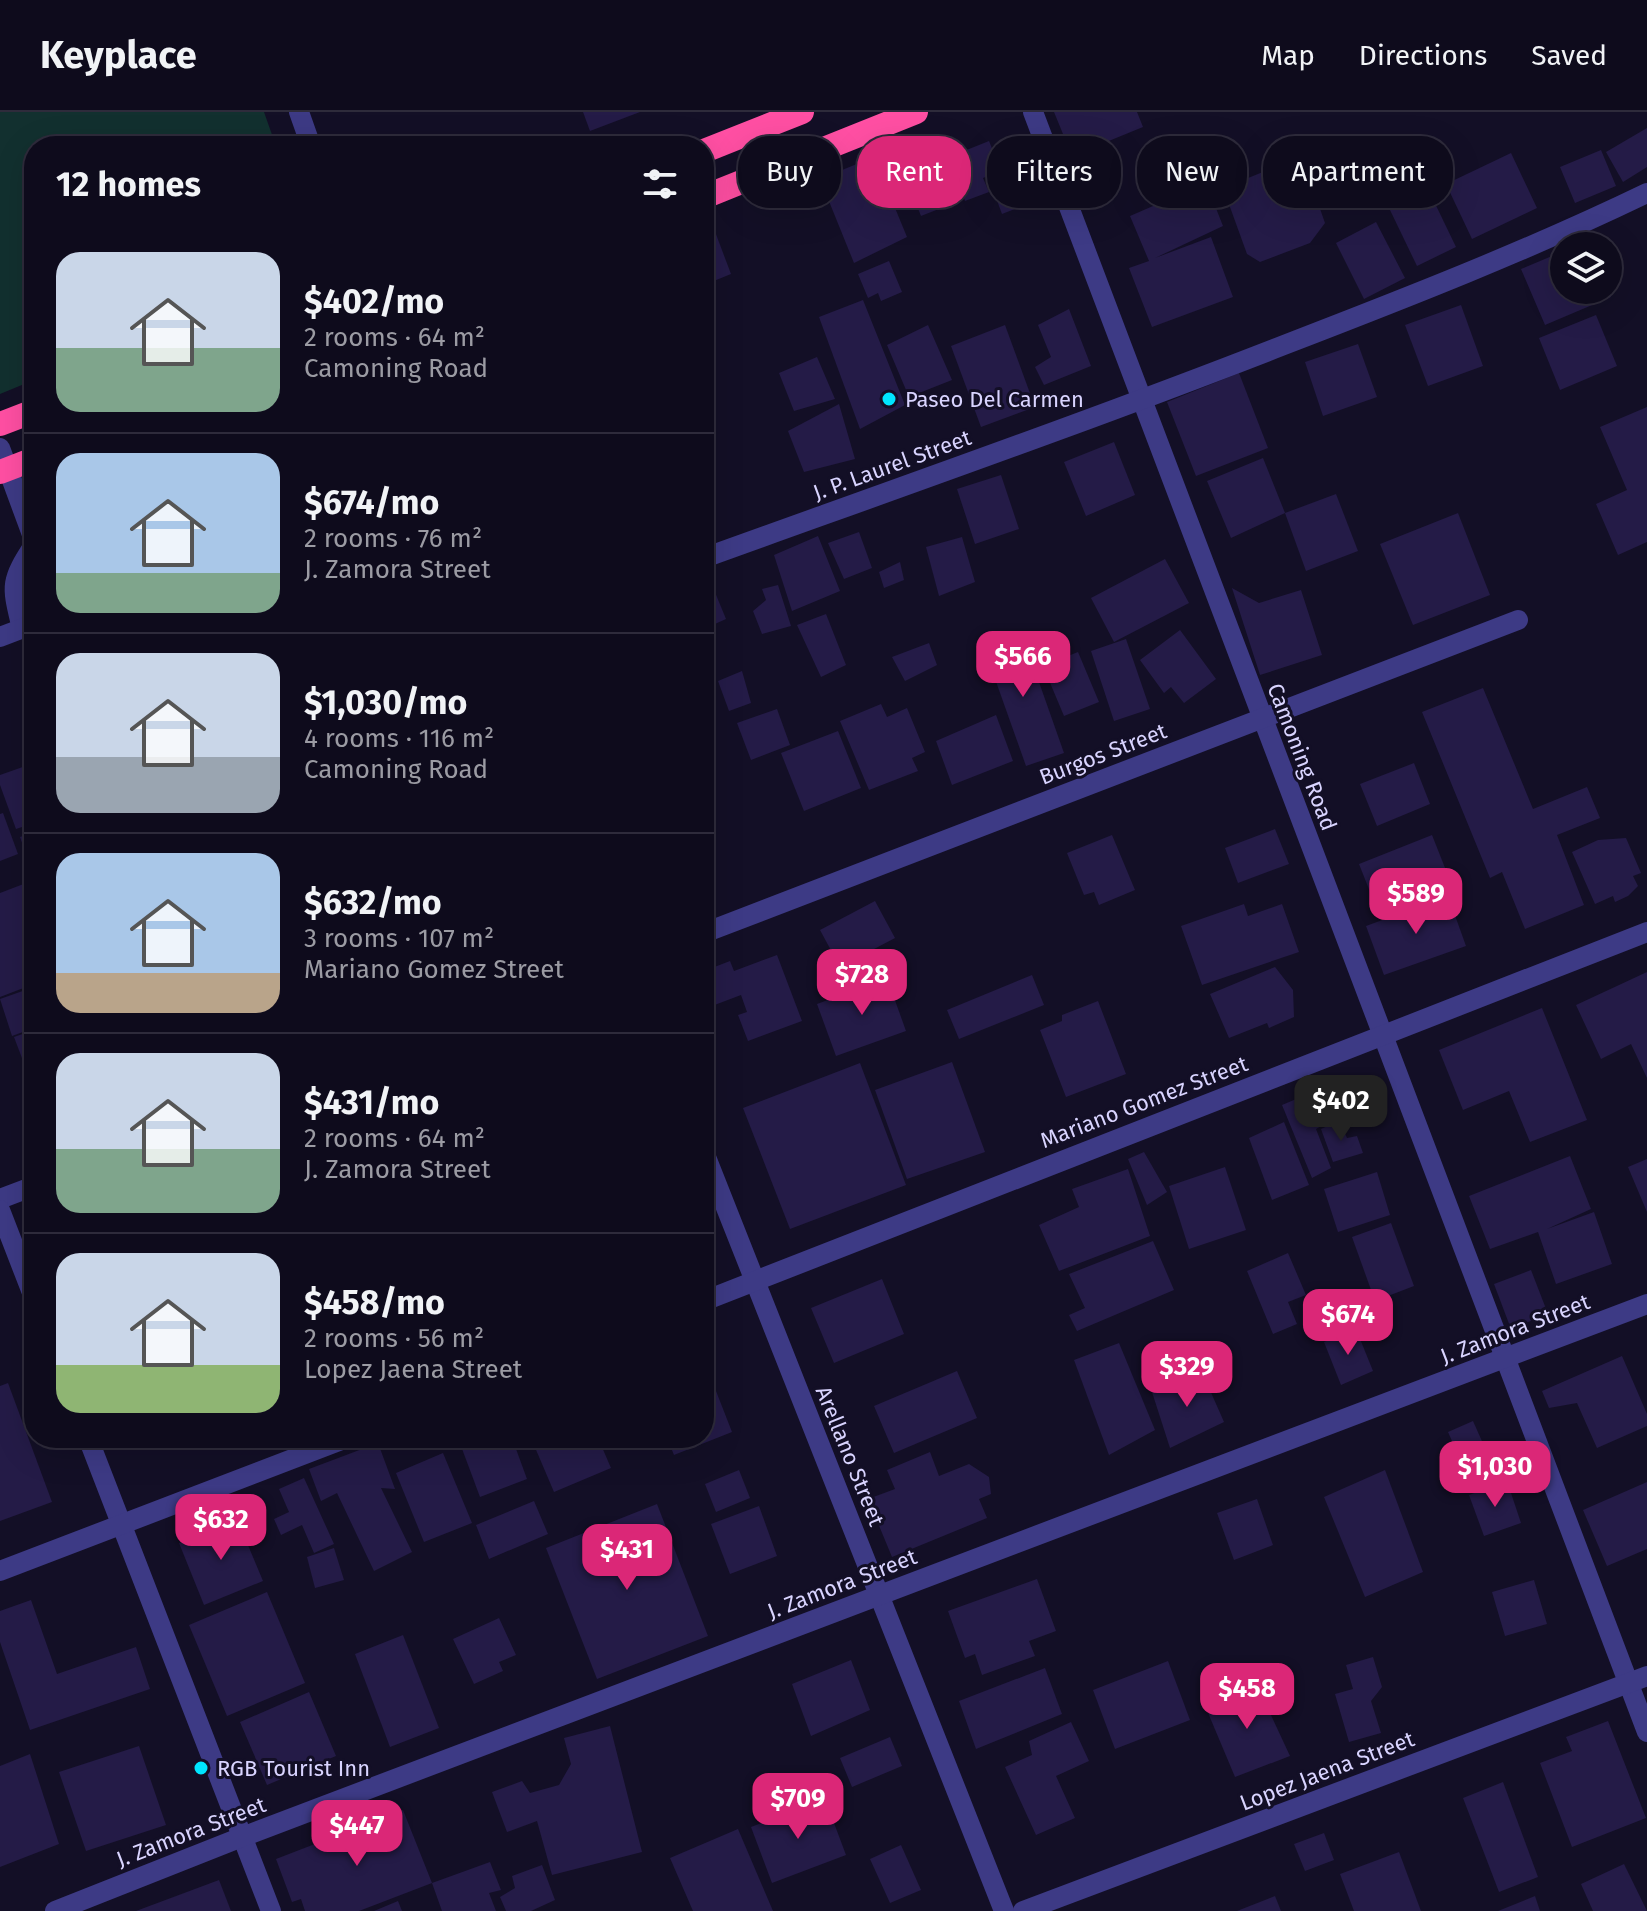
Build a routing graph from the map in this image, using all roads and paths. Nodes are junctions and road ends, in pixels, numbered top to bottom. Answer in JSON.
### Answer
{"nodes":[{"id":1,"x":299,"y":112,"type":"edge"},
{"id":2,"x":802,"y":112,"type":"edge"},
{"id":3,"x":916,"y":112,"type":"edge"},
{"id":4,"x":1033,"y":112,"type":"edge"},
{"id":5,"x":307,"y":136,"type":"edge"},
{"id":6,"x":714,"y":147,"type":"edge"},
{"id":7,"x":714,"y":193,"type":"edge"},
{"id":8,"x":1647,"y":193,"type":"edge"},
{"id":9,"x":1142,"y":400,"type":"junction"},
{"id":10,"x":24,"y":415,"type":"edge"},
{"id":11,"x":0,"y":424,"type":"edge"},
{"id":12,"x":24,"y":460,"type":"edge"},
{"id":13,"x":3,"y":463,"type":"edge"},
{"id":14,"x":24,"y":517,"type":"edge"},
{"id":15,"x":714,"y":554,"type":"edge"},
{"id":16,"x":24,"y":561,"type":"edge"},
{"id":17,"x":24,"y":617,"type":"edge"},
{"id":18,"x":1518,"y":620,"type":"dead end"},
{"id":19,"x":24,"y":628,"type":"edge"},
{"id":20,"x":0,"y":637,"type":"edge"},
{"id":21,"x":1262,"y":719,"type":"junction"},
{"id":22,"x":714,"y":929,"type":"edge"},
{"id":23,"x":1647,"y":932,"type":"edge"},
{"id":24,"x":1381,"y":1035,"type":"junction"},
{"id":25,"x":714,"y":1177,"type":"edge"},
{"id":26,"x":24,"y":1190,"type":"edge"},
{"id":27,"x":0,"y":1199,"type":"edge"},
{"id":28,"x":0,"y":1210,"type":"edge"},
{"id":29,"x":24,"y":1272,"type":"edge"},
{"id":30,"x":755,"y":1281,"type":"junction"},
{"id":31,"x":714,"y":1297,"type":"edge"},
{"id":32,"x":1647,"y":1304,"type":"edge"},
{"id":33,"x":1505,"y":1358,"type":"junction"},
{"id":34,"x":92,"y":1448,"type":"edge"},
{"id":35,"x":321,"y":1448,"type":"edge"},
{"id":36,"x":121,"y":1525,"type":"junction"},
{"id":37,"x":0,"y":1571,"type":"edge"},
{"id":38,"x":879,"y":1596,"type":"junction"},
{"id":39,"x":1638,"y":1680,"type":"edge"},
{"id":40,"x":1647,"y":1732,"type":"edge"},
{"id":41,"x":242,"y":1837,"type":"junction"},
{"id":42,"x":55,"y":1911,"type":"edge"},
{"id":43,"x":271,"y":1911,"type":"edge"},
{"id":44,"x":1004,"y":1911,"type":"edge"},
{"id":45,"x":1023,"y":1911,"type":"edge"}],
"edges":[{"from":1,"to":5,"type":"street"},
{"from":2,"to":6,"type":"highway"},
{"from":3,"to":7,"type":"highway"},
{"from":4,"to":9,"type":"street","name":"Camoning Road"},
{"from":8,"to":9,"type":"street","name":"J. P. Laurel Street"},
{"from":9,"to":15,"type":"street","name":"J. P. Laurel Street"},
{"from":9,"to":21,"type":"street","name":"Camoning Road"},
{"from":10,"to":11,"type":"highway"},
{"from":12,"to":13,"type":"highway"},
{"from":13,"to":14,"type":"street"},
{"from":16,"to":17,"type":"street"},
{"from":18,"to":21,"type":"street","name":"Burgos Street"},
{"from":19,"to":20,"type":"street"},
{"from":21,"to":22,"type":"street","name":"Burgos Street"},
{"from":21,"to":24,"type":"street","name":"Camoning Road"},
{"from":23,"to":24,"type":"street","name":"Mariano Gomez Street"},
{"from":24,"to":30,"type":"street","name":"Mariano Gomez Street"},
{"from":24,"to":33,"type":"street","name":"Camoning Road"},
{"from":25,"to":30,"type":"street","name":"Arellano Street"},
{"from":26,"to":27,"type":"street"},
{"from":28,"to":29,"type":"street"},
{"from":30,"to":31,"type":"street","name":"Mariano Gomez Street"},
{"from":30,"to":38,"type":"street","name":"Arellano Street"},
{"from":32,"to":33,"type":"street","name":"J. Zamora Street"},
{"from":33,"to":38,"type":"street","name":"J. Zamora Street"},
{"from":33,"to":39,"type":"street","name":"Camoning Road"},
{"from":34,"to":36,"type":"street"},
{"from":35,"to":36,"type":"street"},
{"from":36,"to":37,"type":"street"},
{"from":36,"to":41,"type":"street"},
{"from":38,"to":41,"type":"street","name":"J. Zamora Street"},
{"from":38,"to":44,"type":"street","name":"Arellano Street"},
{"from":39,"to":40,"type":"street","name":"Camoning Road"},
{"from":39,"to":45,"type":"street","name":"Lopez Jaena Street"},
{"from":41,"to":42,"type":"street","name":"J. Zamora Street"},
{"from":41,"to":43,"type":"street"}]}
